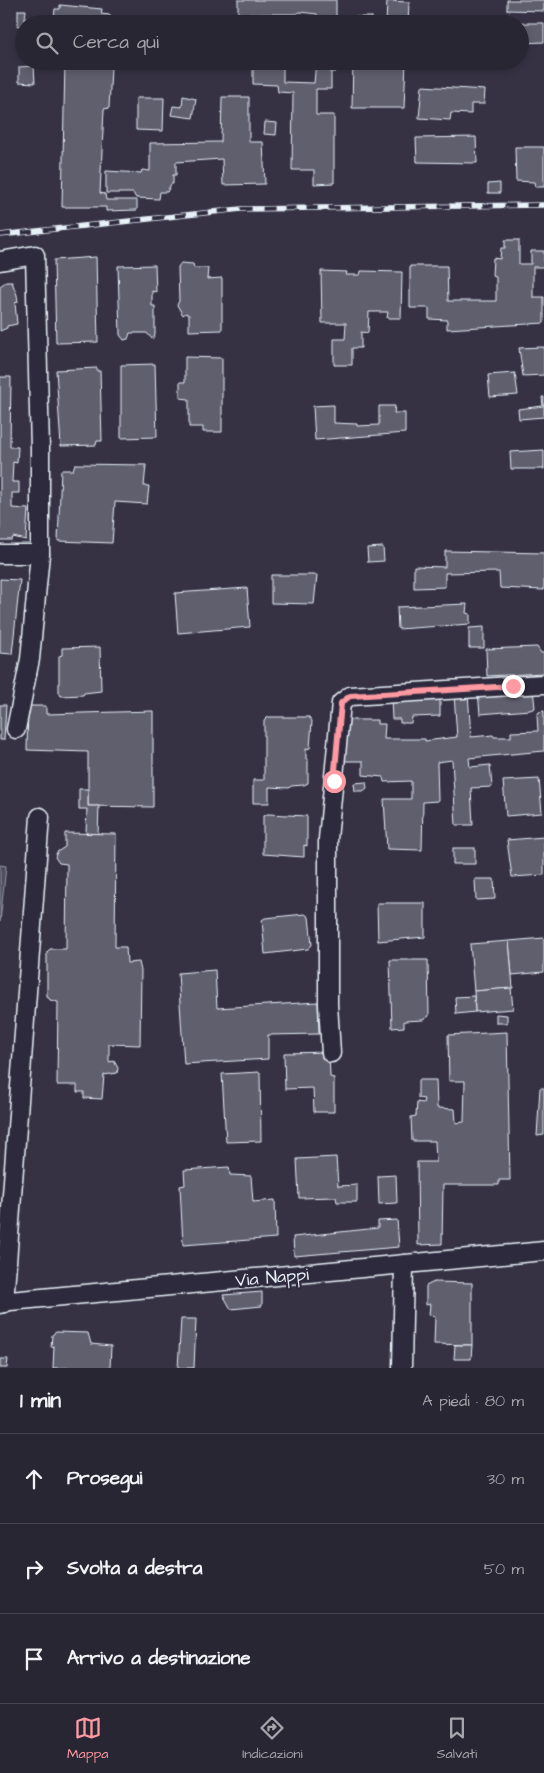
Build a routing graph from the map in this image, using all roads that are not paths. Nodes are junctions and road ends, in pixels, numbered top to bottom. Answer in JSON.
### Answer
{"nodes":[{"id":1,"x":0,"y":261,"type":"edge"},
{"id":2,"x":0,"y":554,"type":"edge"},
{"id":3,"x":40,"y":554,"type":"junction"},
{"id":4,"x":544,"y":684,"type":"edge"},
{"id":5,"x":16,"y":729,"type":"dead end"},
{"id":6,"x":40,"y":817,"type":"dead end"},
{"id":7,"x":331,"y":1053,"type":"dead end"},
{"id":8,"x":544,"y":1251,"type":"edge"},
{"id":9,"x":404,"y":1264,"type":"junction"},
{"id":10,"x":2,"y":1303,"type":"edge"},
{"id":11,"x":402,"y":1368,"type":"edge"}],
"edges":[{"from":1,"to":3,"type":"street"},
{"from":2,"to":3,"type":"street"},
{"from":3,"to":5,"type":"street"},
{"from":4,"to":7,"type":"street"},
{"from":6,"to":10,"type":"street"},
{"from":8,"to":9,"type":"street","name":"Via Nappi"},
{"from":9,"to":10,"type":"street","name":"Via Nappi"},
{"from":9,"to":11,"type":"street"}]}
